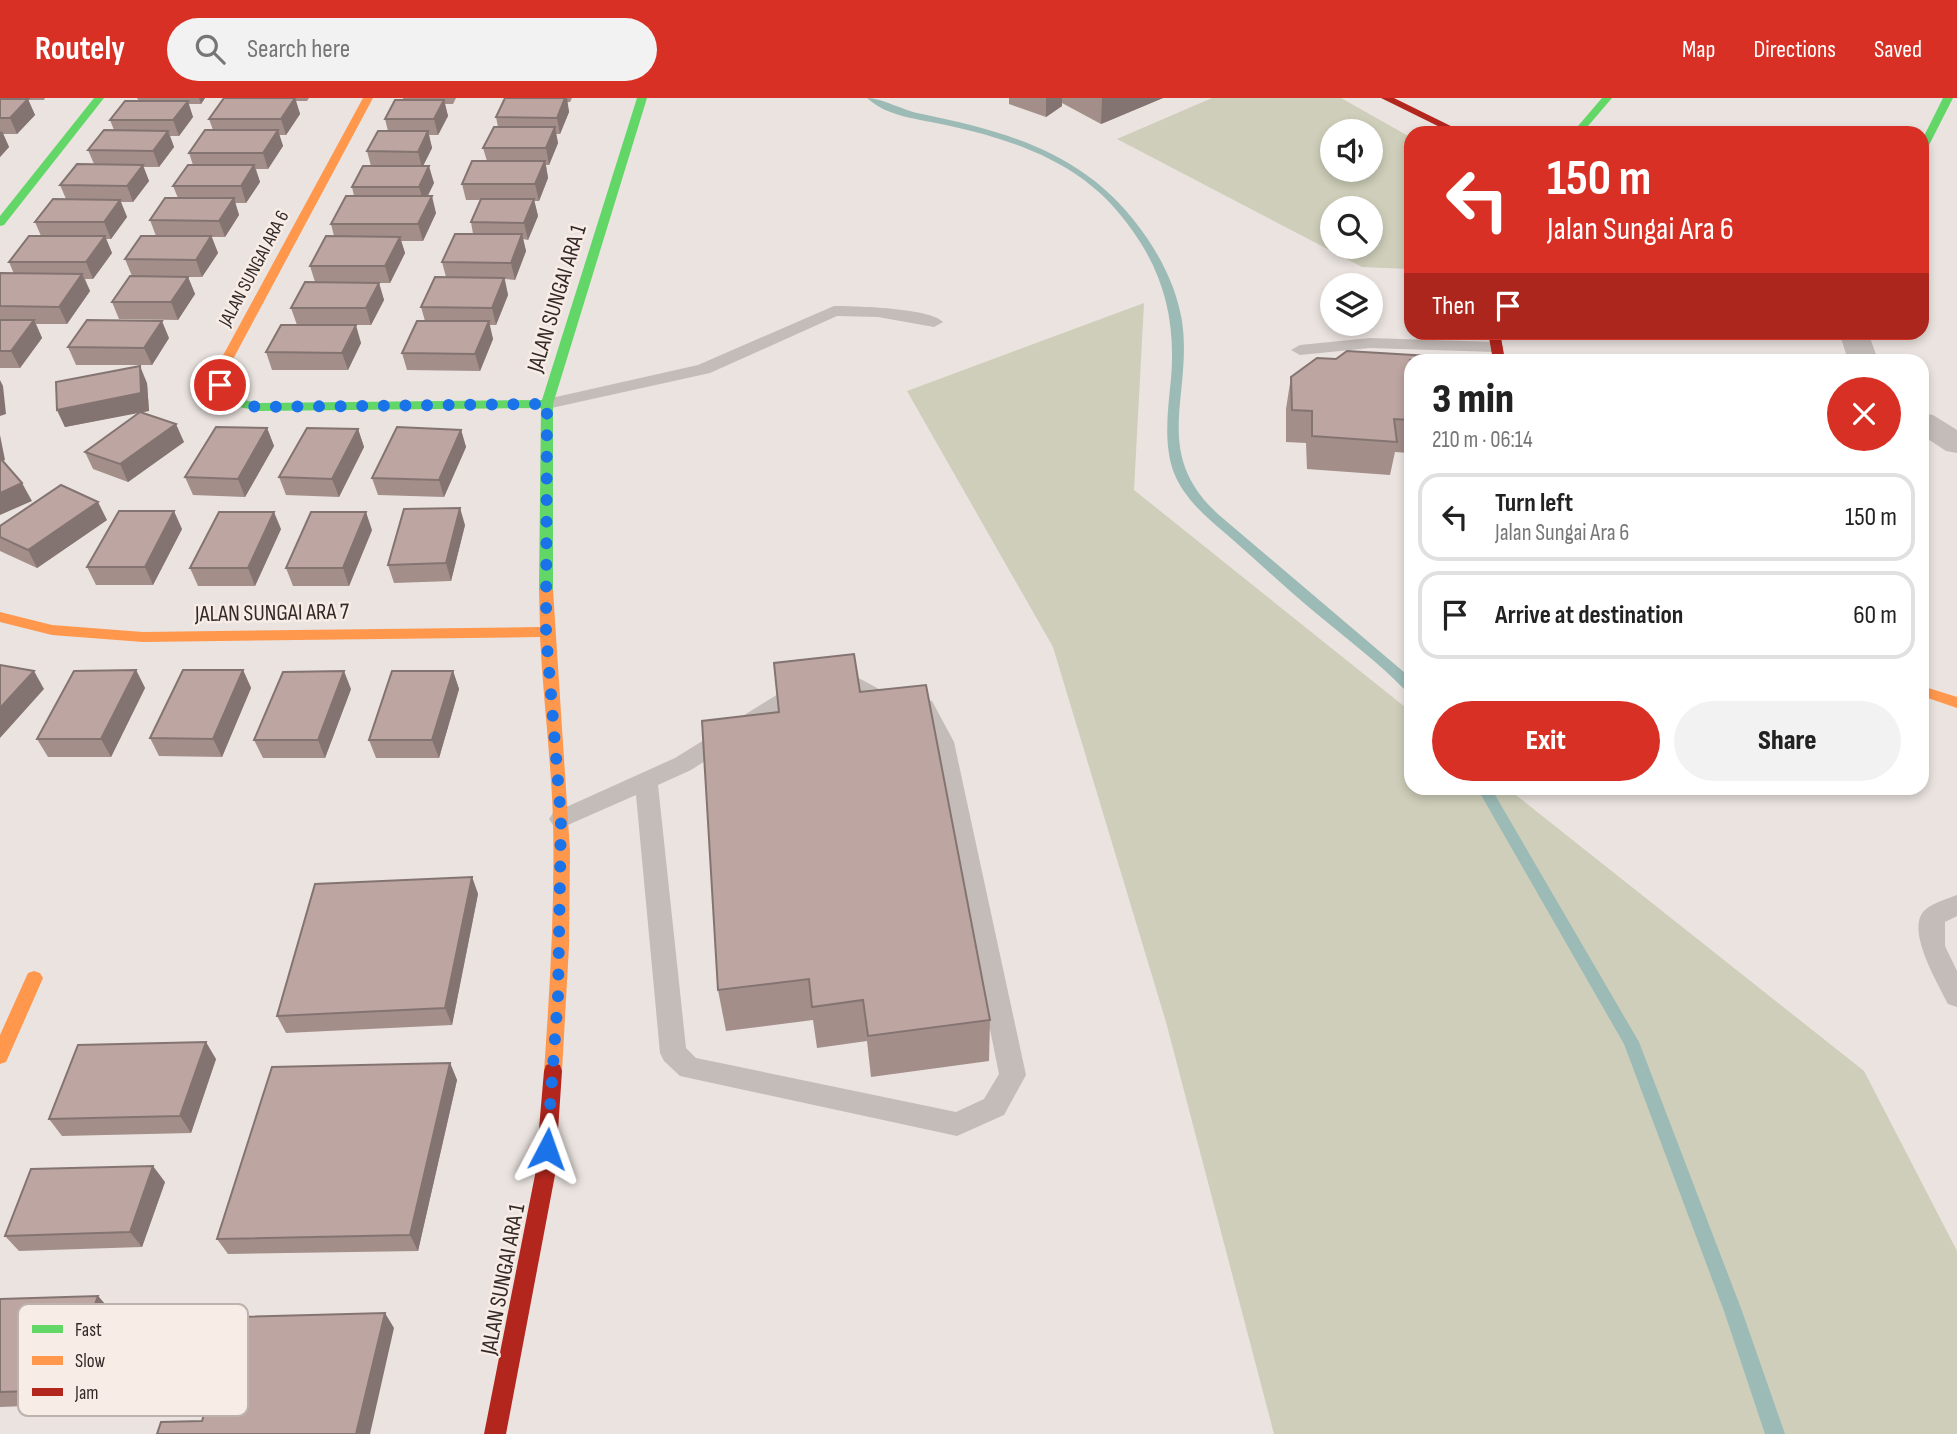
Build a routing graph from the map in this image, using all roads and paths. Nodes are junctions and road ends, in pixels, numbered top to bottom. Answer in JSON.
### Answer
{"nodes":[{"id":1,"x":99,"y":98,"type":"edge"},
{"id":2,"x":368,"y":98,"type":"edge"},
{"id":3,"x":642,"y":98,"type":"edge"},
{"id":4,"x":1386,"y":98,"type":"edge"},
{"id":5,"x":1607,"y":98,"type":"edge"},
{"id":6,"x":1948,"y":98,"type":"edge"},
{"id":7,"x":1445,"y":126,"type":"edge"},
{"id":8,"x":1583,"y":126,"type":"edge"},
{"id":9,"x":1929,"y":135,"type":"edge"},
{"id":10,"x":0,"y":223,"type":"edge"},
{"id":11,"x":934,"y":322,"type":"dead end"},
{"id":12,"x":1496,"y":347,"type":"edge"},
{"id":13,"x":1300,"y":349,"type":"dead end"},
{"id":14,"x":547,"y":404,"type":"junction"},
{"id":15,"x":1929,"y":426,"type":"edge"},
{"id":16,"x":1957,"y":444,"type":"edge"},
{"id":17,"x":0,"y":617,"type":"edge"},
{"id":18,"x":546,"y":632,"type":"junction"},
{"id":19,"x":1929,"y":693,"type":"edge"},
{"id":20,"x":1957,"y":703,"type":"edge"},
{"id":21,"x":646,"y":781,"type":"junction"},
{"id":22,"x":561,"y":819,"type":"junction"},
{"id":23,"x":1957,"y":905,"type":"edge"},
{"id":24,"x":34,"y":978,"type":"dead end"},
{"id":25,"x":1957,"y":996,"type":"edge"},
{"id":26,"x":0,"y":1056,"type":"edge"},
{"id":27,"x":495,"y":1434,"type":"edge"}],
"edges":[{"from":1,"to":10,"type":"street"},
{"from":2,"to":14,"type":"street","name":"JALAN SUNGAI ARA 6"},
{"from":3,"to":14,"type":"street","name":"JALAN SUNGAI ARA 1"},
{"from":4,"to":7,"type":"street"},
{"from":5,"to":8,"type":"street"},
{"from":6,"to":9,"type":"street"},
{"from":11,"to":14,"type":"lane"},
{"from":12,"to":13,"type":"lane"},
{"from":14,"to":18,"type":"street","name":"JALAN SUNGAI ARA 1"},
{"from":15,"to":16,"type":"street"},
{"from":17,"to":18,"type":"street","name":"JALAN SUNGAI ARA 7"},
{"from":18,"to":22,"type":"street","name":"JALAN SUNGAI ARA 1"},
{"from":19,"to":20,"type":"street"},
{"from":21,"to":21,"type":"lane"},
{"from":21,"to":22,"type":"lane"},
{"from":22,"to":27,"type":"street","name":"JALAN SUNGAI ARA 1"},
{"from":23,"to":25,"type":"lane"},
{"from":24,"to":26,"type":"street"}]}
